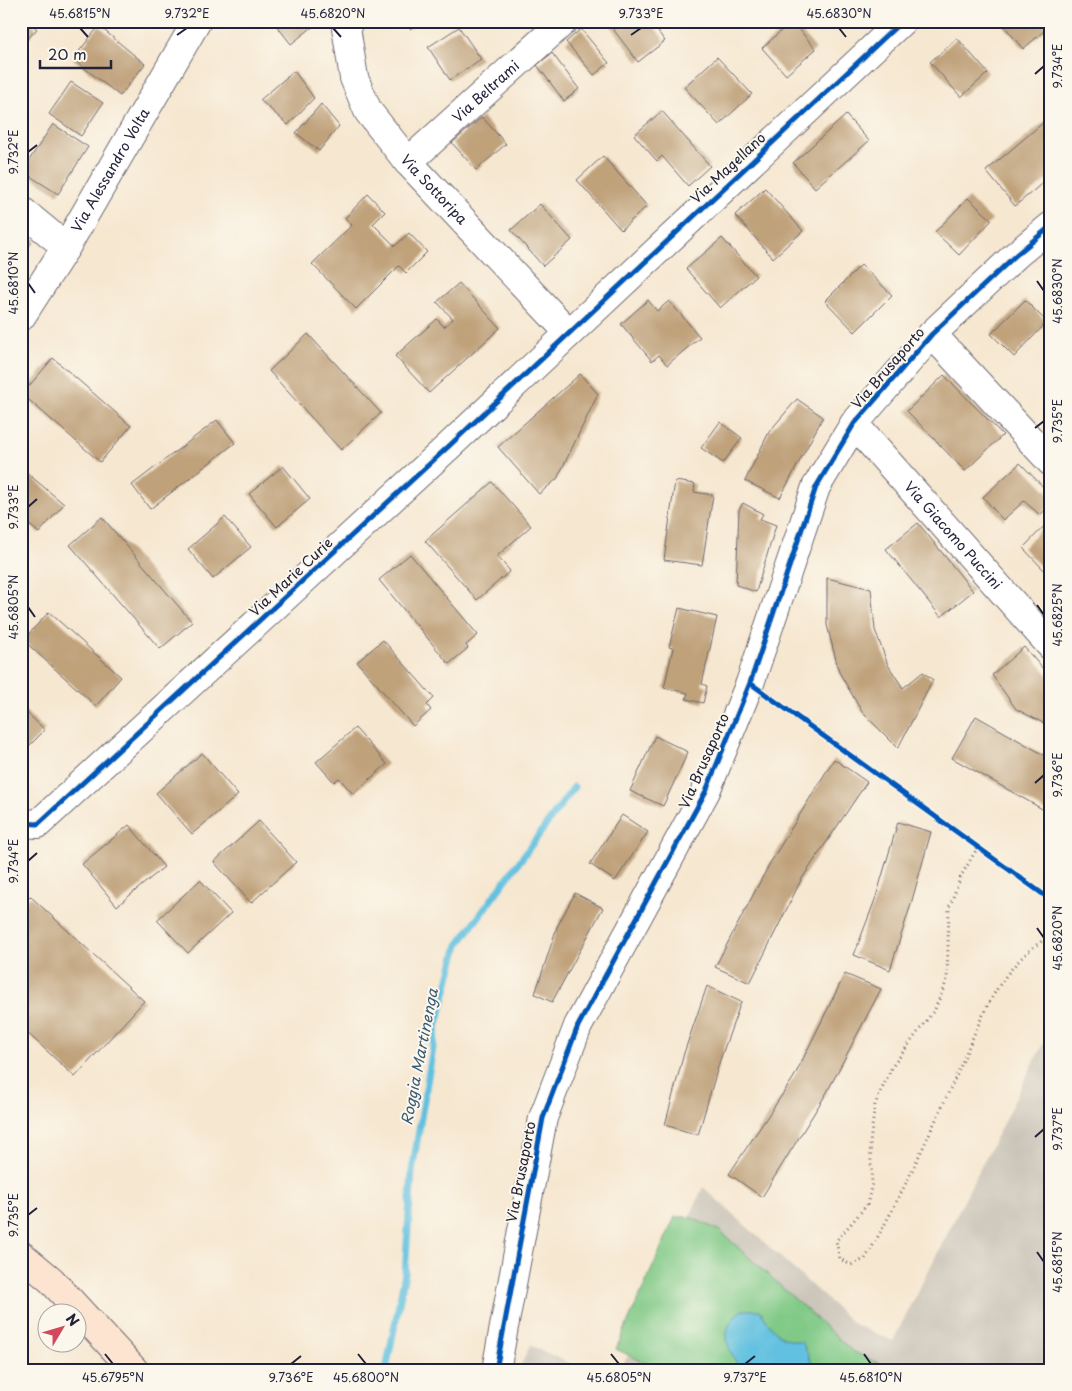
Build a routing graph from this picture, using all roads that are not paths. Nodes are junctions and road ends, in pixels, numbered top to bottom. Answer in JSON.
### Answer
{"nodes":[{"id":1,"x":197,"y":21,"type":"edge"},
{"id":2,"x":346,"y":21,"type":"edge"},
{"id":3,"x":564,"y":21,"type":"edge"},
{"id":4,"x":902,"y":21,"type":"edge"},
{"id":5,"x":408,"y":162,"type":"junction"},
{"id":6,"x":21,"y":210,"type":"edge"},
{"id":7,"x":1051,"y":226,"type":"edge"},
{"id":8,"x":66,"y":247,"type":"junction"},
{"id":9,"x":21,"y":317,"type":"edge"},
{"id":10,"x":569,"y":333,"type":"junction"},
{"id":11,"x":932,"y":334,"type":"junction"},
{"id":12,"x":854,"y":424,"type":"junction"},
{"id":13,"x":1051,"y":462,"type":"edge"},
{"id":14,"x":1051,"y":646,"type":"edge"},
{"id":15,"x":21,"y":823,"type":"edge"},
{"id":16,"x":21,"y":1255,"type":"edge"},
{"id":17,"x":133,"y":1368,"type":"edge"},
{"id":18,"x":496,"y":1370,"type":"edge"}],
"edges":[{"from":1,"to":8,"type":"street","name":"Via Alessandro Volta"},
{"from":2,"to":5,"type":"street","name":"Via Sottoripa"},
{"from":3,"to":5,"type":"street","name":"Via Beltrami"},
{"from":4,"to":10,"type":"street","name":"Via Magellano"},
{"from":5,"to":10,"type":"street","name":"Via Sottoripa"},
{"from":6,"to":8,"type":"street"},
{"from":7,"to":11,"type":"street","name":"Via Brusaporto"},
{"from":8,"to":9,"type":"street","name":"Via Alessandro Volta"},
{"from":10,"to":15,"type":"street","name":"Via Marie Curie"},
{"from":11,"to":12,"type":"street","name":"Via Brusaporto"},
{"from":11,"to":13,"type":"street"},
{"from":12,"to":14,"type":"street","name":"Via Giacomo Puccini"},
{"from":12,"to":18,"type":"street","name":"Via Brusaporto"},
{"from":16,"to":17,"type":"street"}]}
